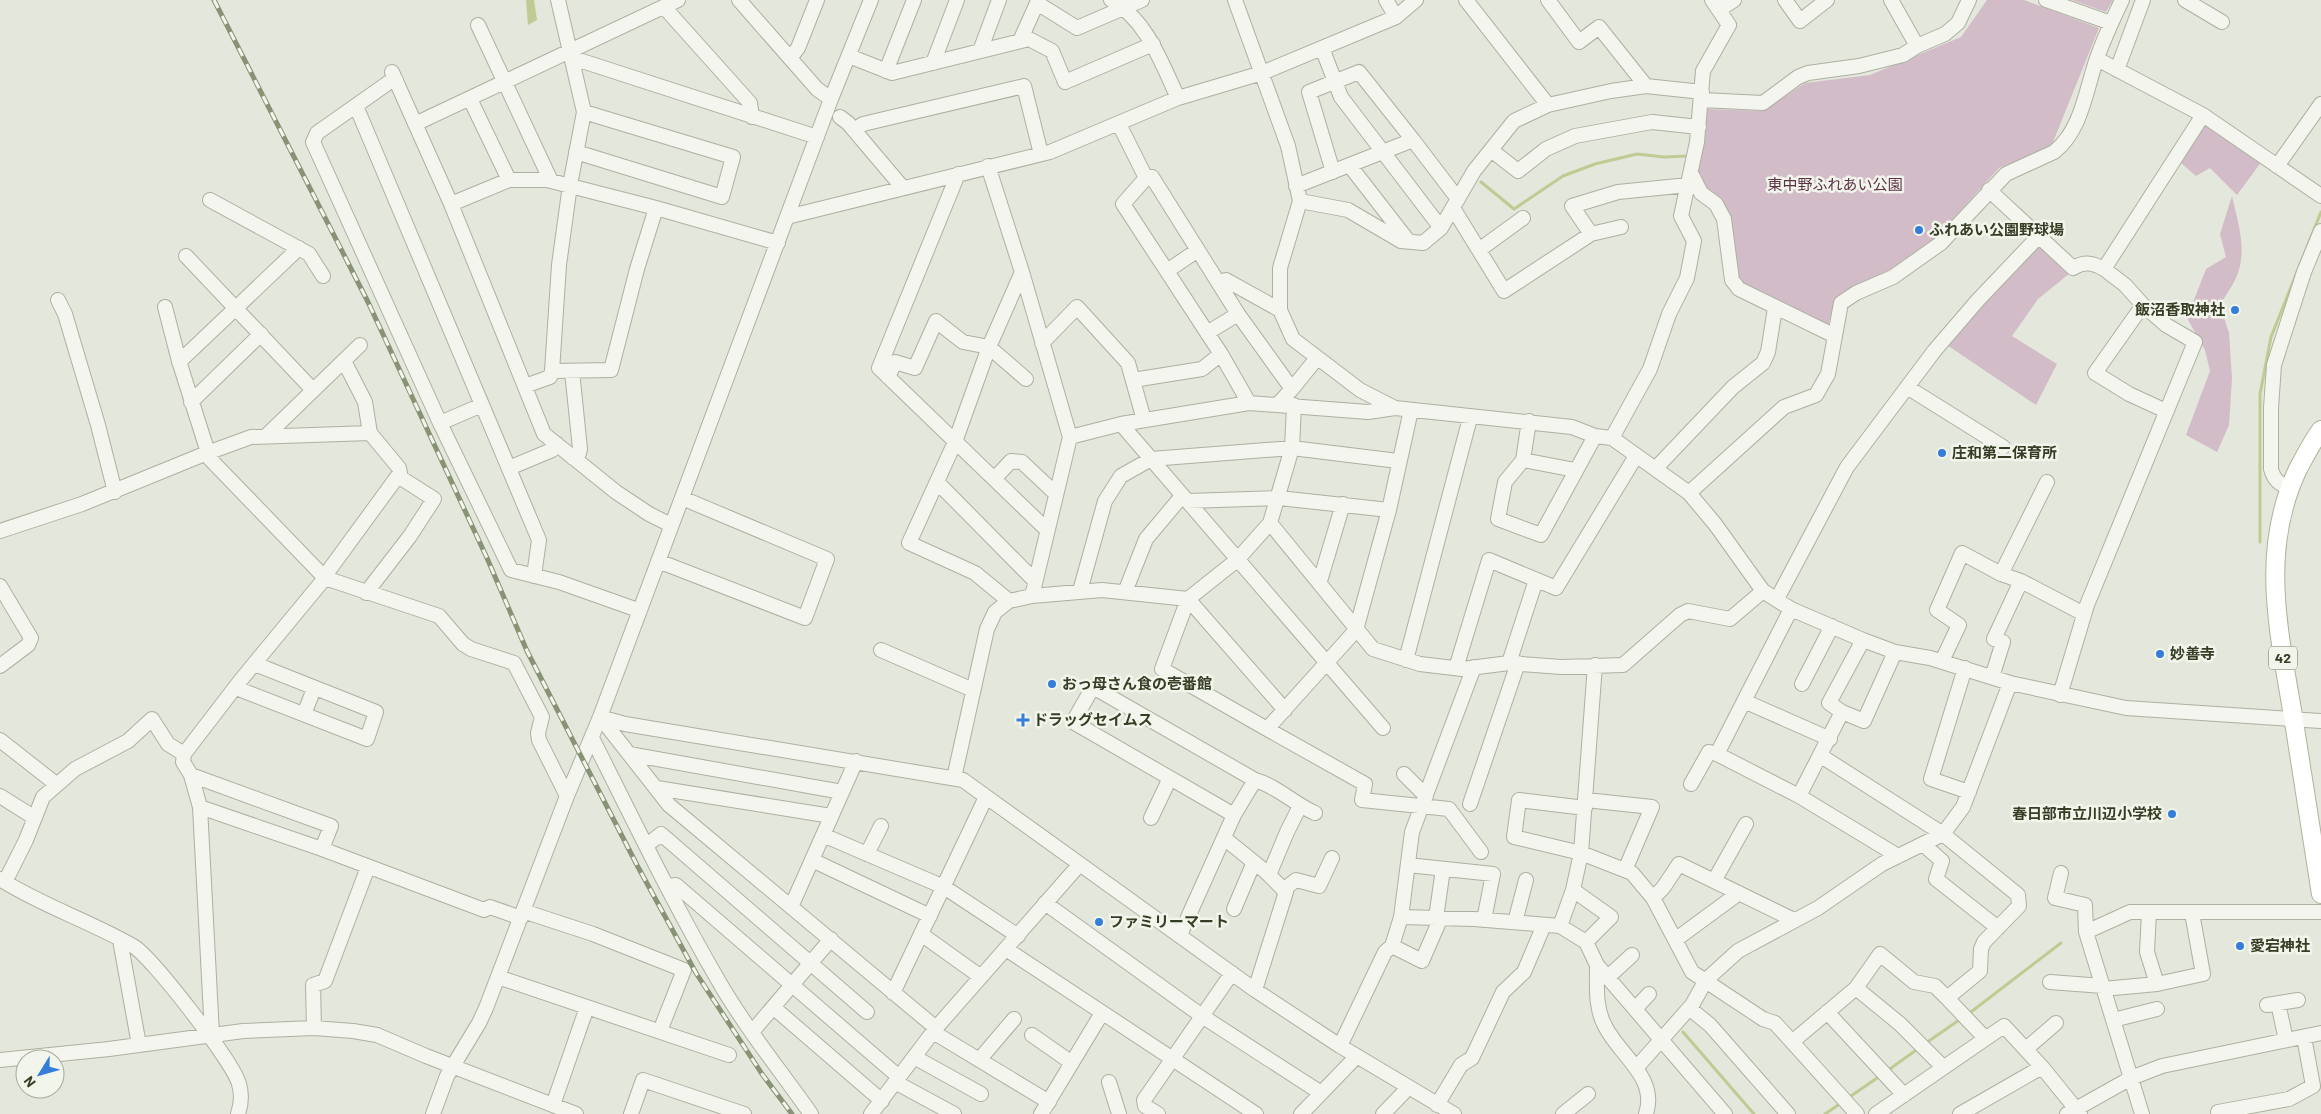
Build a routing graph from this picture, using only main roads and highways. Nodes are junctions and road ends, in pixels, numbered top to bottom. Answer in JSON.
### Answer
{"nodes":[{"id":1,"x":2321,"y":430,"type":"edge"},
{"id":2,"x":2321,"y":894,"type":"edge"}],
"edges":[{"from":1,"to":2,"type":"main road","number":"42"}]}
